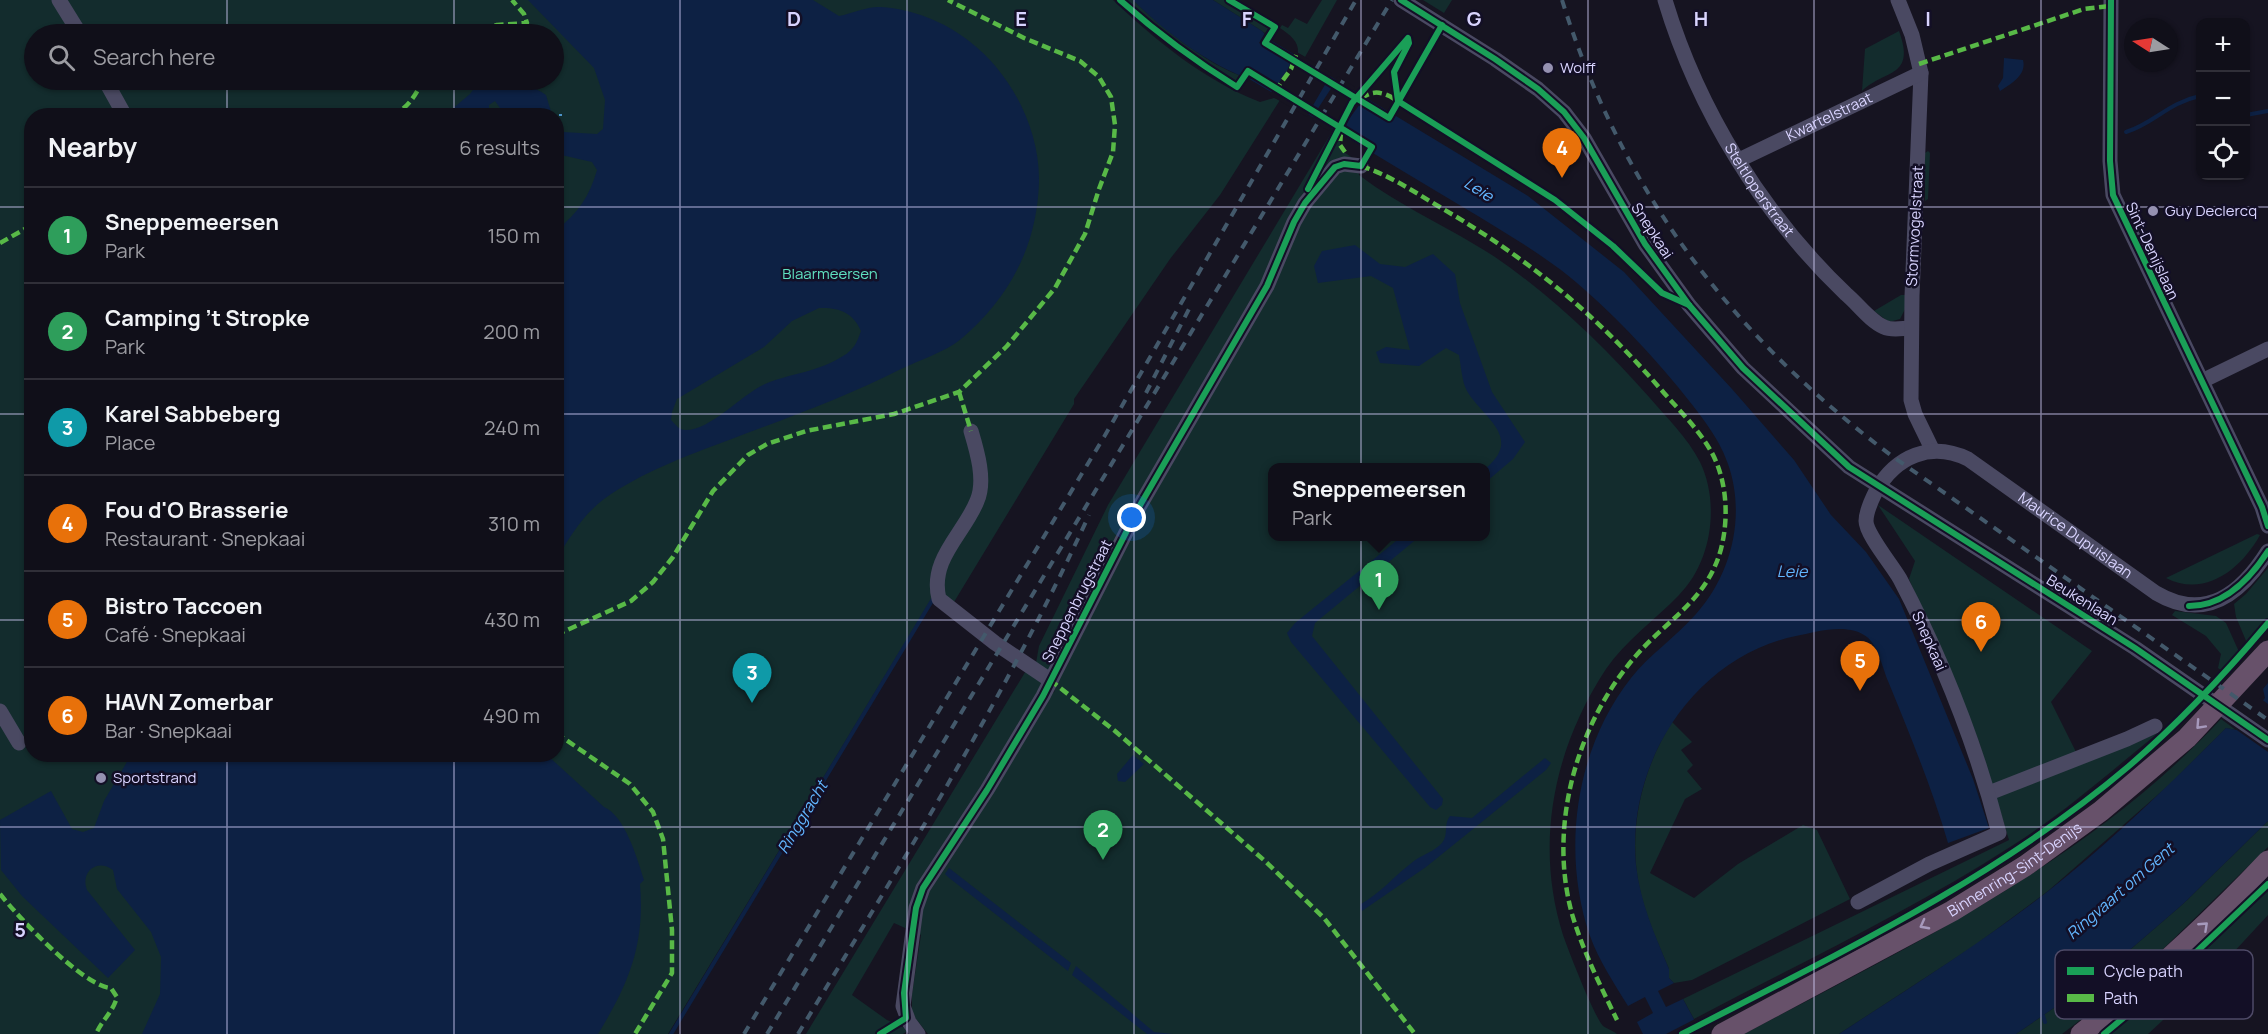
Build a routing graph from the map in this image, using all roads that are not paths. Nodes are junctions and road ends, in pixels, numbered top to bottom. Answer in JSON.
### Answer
{"nodes":[{"id":1,"x":59,"y":0,"type":"edge"},
{"id":2,"x":1401,"y":0,"type":"edge"},
{"id":3,"x":1665,"y":0,"type":"edge"},
{"id":4,"x":1898,"y":0,"type":"edge"},
{"id":5,"x":2111,"y":0,"type":"edge"},
{"id":6,"x":74,"y":24,"type":"edge"},
{"id":7,"x":1920,"y":73,"type":"junction"},
{"id":8,"x":111,"y":90,"type":"edge"},
{"id":9,"x":121,"y":108,"type":"edge"},
{"id":10,"x":1739,"y":160,"type":"junction"},
{"id":11,"x":1361,"y":166,"type":"dead end"},
{"id":12,"x":1911,"y":328,"type":"junction"},
{"id":13,"x":2268,"y":349,"type":"edge"},
{"id":14,"x":2202,"y":381,"type":"junction"},
{"id":15,"x":971,"y":431,"type":"dead end"},
{"id":16,"x":1933,"y":451,"type":"junction"},
{"id":17,"x":1879,"y":487,"type":"junction"},
{"id":18,"x":2268,"y":526,"type":"edge"},
{"id":19,"x":2268,"y":550,"type":"edge"},
{"id":20,"x":2268,"y":651,"type":"edge"},
{"id":21,"x":1050,"y":680,"type":"junction"},
{"id":22,"x":0,"y":711,"type":"edge"},
{"id":23,"x":2155,"y":726,"type":"dead end"},
{"id":24,"x":2268,"y":740,"type":"edge"},
{"id":25,"x":19,"y":743,"type":"dead end"},
{"id":26,"x":1989,"y":793,"type":"junction"},
{"id":27,"x":2268,"y":861,"type":"edge"},
{"id":28,"x":2258,"y":879,"type":"edge"},
{"id":29,"x":1858,"y":902,"type":"dead end"},
{"id":30,"x":2179,"y":950,"type":"edge"},
{"id":31,"x":2099,"y":1019,"type":"edge"},
{"id":32,"x":918,"y":1034,"type":"edge"},
{"id":33,"x":1722,"y":1034,"type":"edge"},
{"id":34,"x":2081,"y":1034,"type":"edge"}],
"edges":[{"from":1,"to":6,"type":"street"},
{"from":2,"to":17,"type":"street","name":"Snepkaai"},
{"from":3,"to":10,"type":"street","name":"Steltloperstraat"},
{"from":4,"to":7,"type":"street","name":"Stormvogelstraat"},
{"from":5,"to":14,"type":"street","name":"Sint-Denijslaan"},
{"from":7,"to":10,"type":"street","name":"Kwartelstraat"},
{"from":7,"to":12,"type":"street","name":"Stormvogelstraat"},
{"from":8,"to":9,"type":"street"},
{"from":10,"to":12,"type":"street","name":"Steltloperstraat"},
{"from":11,"to":21,"type":"street","name":"Sneppenbrugstraat"},
{"from":12,"to":16,"type":"street","name":"Stormvogelstraat"},
{"from":13,"to":14,"type":"street"},
{"from":14,"to":18,"type":"street","name":"Sint-Denijslaan"},
{"from":15,"to":21,"type":"street"},
{"from":16,"to":17,"type":"street","name":"Maurice Dupuislaan"},
{"from":16,"to":19,"type":"street","name":"Maurice Dupuislaan"},
{"from":17,"to":24,"type":"street","name":"Beukenlaan"},
{"from":17,"to":26,"type":"street","name":"Snepkaai"},
{"from":20,"to":33,"type":"highway","name":"Binnenring-Sint-Denijs","one_way":true},
{"from":21,"to":32,"type":"street","name":"Sneppenbrugstraat"},
{"from":22,"to":25,"type":"street"},
{"from":23,"to":26,"type":"street"},
{"from":26,"to":29,"type":"street","name":"Snepkaai"},
{"from":27,"to":28,"type":"highway"},
{"from":30,"to":28,"type":"highway","one_way":true},
{"from":34,"to":31,"type":"highway","one_way":true}]}
